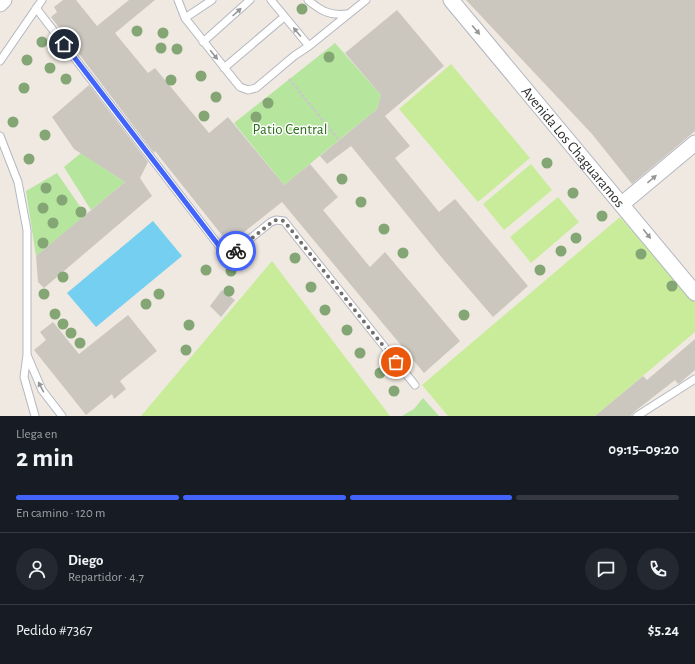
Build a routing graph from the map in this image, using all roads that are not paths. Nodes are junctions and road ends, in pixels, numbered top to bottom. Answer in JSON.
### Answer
{"nodes":[{"id":1,"x":4,"y":0,"type":"edge"},
{"id":2,"x":42,"y":0,"type":"edge"},
{"id":3,"x":178,"y":0,"type":"edge"},
{"id":4,"x":212,"y":0,"type":"edge"},
{"id":5,"x":250,"y":0,"type":"edge"},
{"id":6,"x":271,"y":0,"type":"edge"},
{"id":7,"x":309,"y":0,"type":"edge"},
{"id":8,"x":366,"y":0,"type":"edge"},
{"id":9,"x":451,"y":0,"type":"edge"},
{"id":10,"x":0,"y":4,"type":"edge"},
{"id":11,"x":36,"y":8,"type":"junction"},
{"id":12,"x":347,"y":14,"type":"junction"},
{"id":13,"x":284,"y":17,"type":"junction"},
{"id":14,"x":185,"y":18,"type":"junction"},
{"id":15,"x":203,"y":42,"type":"junction"},
{"id":16,"x":309,"y":46,"type":"junction"},
{"id":17,"x":0,"y":61,"type":"edge"},
{"id":18,"x":224,"y":68,"type":"junction"},
{"id":19,"x":0,"y":136,"type":"edge"},
{"id":20,"x":695,"y":143,"type":"edge"},
{"id":21,"x":622,"y":204,"type":"junction"},
{"id":22,"x":695,"y":293,"type":"edge"},
{"id":23,"x":27,"y":355,"type":"junction"},
{"id":24,"x":695,"y":378,"type":"edge"},
{"id":25,"x":415,"y":385,"type":"dead end"},
{"id":26,"x":34,"y":416,"type":"edge"},
{"id":27,"x":62,"y":416,"type":"edge"},
{"id":28,"x":637,"y":416,"type":"edge"}],
"edges":[{"from":1,"to":10,"type":"street"},
{"from":2,"to":11,"type":"lane"},
{"from":3,"to":14,"type":"lane"},
{"from":4,"to":14,"type":"lane"},
{"from":15,"to":5,"type":"lane","one_way":true},
{"from":6,"to":13,"type":"lane"},
{"from":7,"to":12,"type":"lane"},
{"from":8,"to":12,"type":"lane"},
{"from":9,"to":21,"type":"street","name":"Avenida Los Chaguaramos","one_way":true},
{"from":11,"to":17,"type":"lane"},
{"from":11,"to":25,"type":"lane"},
{"from":12,"to":16,"type":"lane"},
{"from":16,"to":13,"type":"lane","one_way":true},
{"from":13,"to":18,"type":"lane"},
{"from":14,"to":15,"type":"lane"},
{"from":15,"to":18,"type":"lane","one_way":true},
{"from":16,"to":18,"type":"lane"},
{"from":19,"to":23,"type":"lane"},
{"from":21,"to":20,"type":"street","one_way":true},
{"from":21,"to":22,"type":"street","name":"Avenida Los Chaguaramos","one_way":true},
{"from":23,"to":26,"type":"lane"},
{"from":27,"to":23,"type":"lane","one_way":true},
{"from":24,"to":28,"type":"lane"}]}
